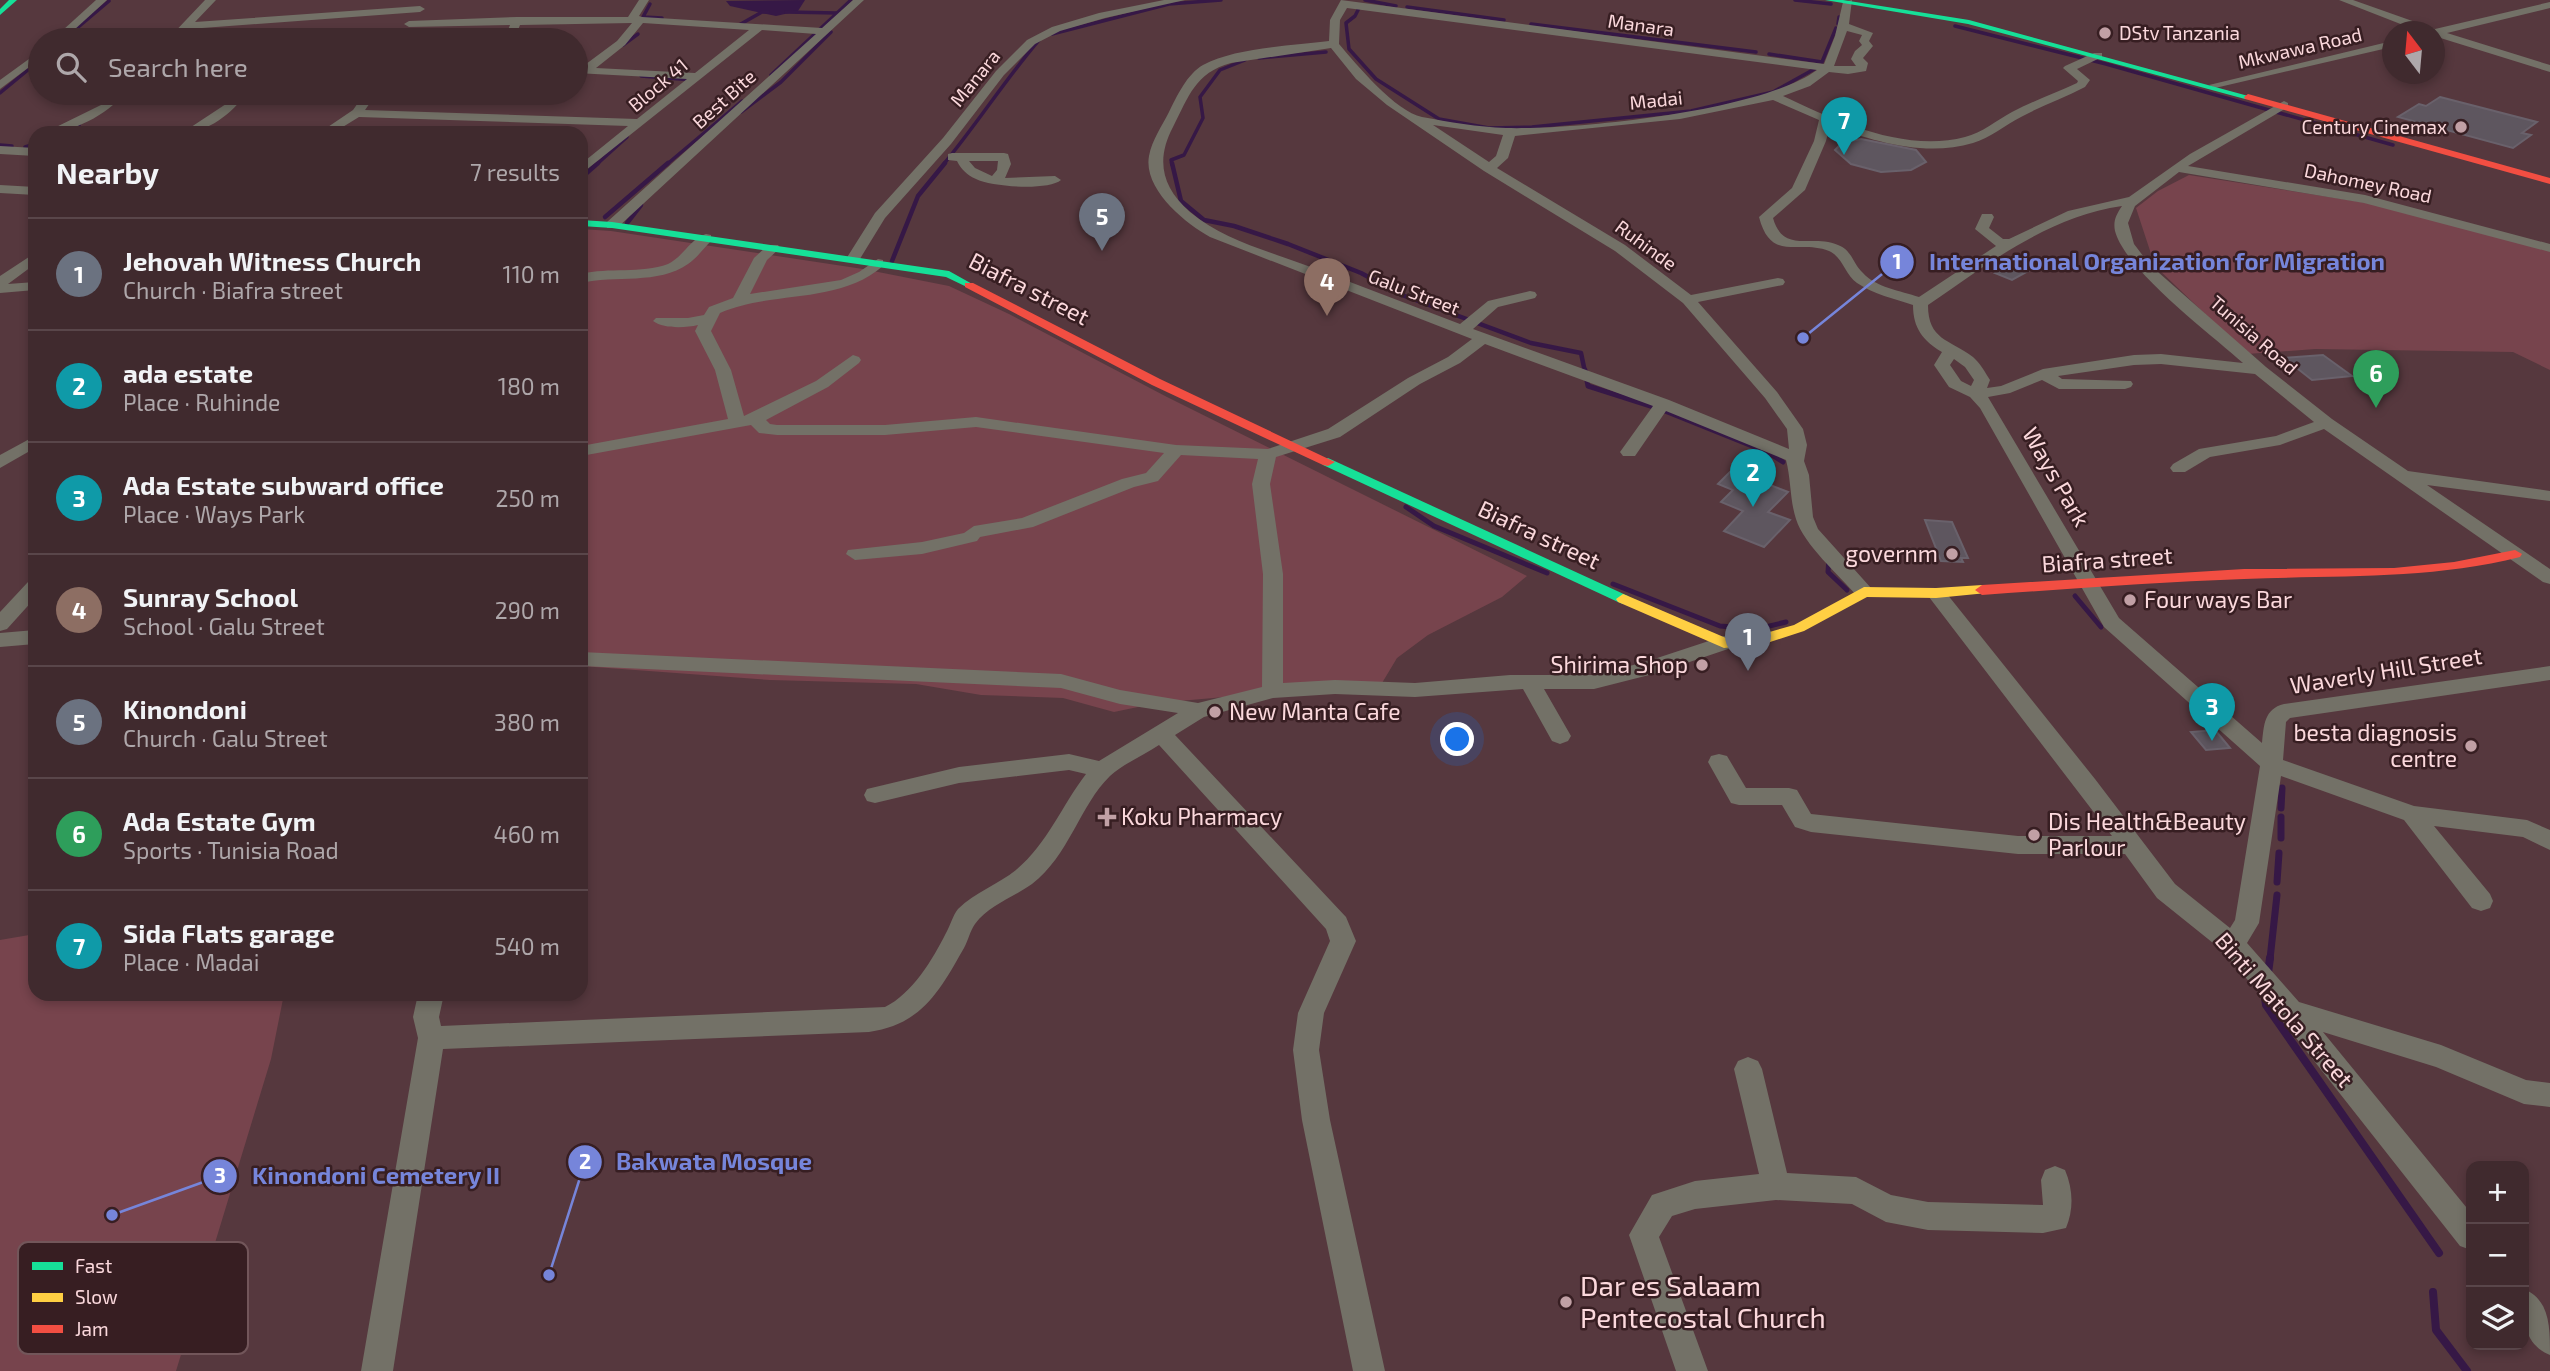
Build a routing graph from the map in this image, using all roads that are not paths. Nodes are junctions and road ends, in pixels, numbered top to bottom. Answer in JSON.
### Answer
{"nodes":[{"id":1,"x":13,"y":0,"type":"edge"},
{"id":2,"x":102,"y":0,"type":"edge"},
{"id":3,"x":211,"y":0,"type":"edge"},
{"id":4,"x":644,"y":0,"type":"edge"},
{"id":5,"x":859,"y":0,"type":"edge"},
{"id":6,"x":1181,"y":0,"type":"edge"},
{"id":7,"x":1829,"y":0,"type":"edge"},
{"id":8,"x":2344,"y":0,"type":"edge"},
{"id":9,"x":1854,"y":1,"type":"edge"},
{"id":10,"x":1344,"y":2,"type":"edge"},
{"id":11,"x":424,"y":5,"type":"edge"},
{"id":12,"x":2550,"y":5,"type":"edge"},
{"id":13,"x":0,"y":13,"type":"edge"},
{"id":14,"x":517,"y":20,"type":"junction"},
{"id":15,"x":640,"y":20,"type":"junction"},
{"id":16,"x":2403,"y":21,"type":"edge"},
{"id":17,"x":188,"y":26,"type":"junction"},
{"id":18,"x":1843,"y":26,"type":"junction"},
{"id":19,"x":70,"y":28,"type":"edge"},
{"id":20,"x":186,"y":28,"type":"edge"},
{"id":21,"x":514,"y":28,"type":"edge"},
{"id":22,"x":758,"y":28,"type":"junction"},
{"id":23,"x":2445,"y":29,"type":"edge"},
{"id":24,"x":825,"y":31,"type":"junction"},
{"id":25,"x":2445,"y":36,"type":"edge"},
{"id":26,"x":1334,"y":44,"type":"junction"},
{"id":27,"x":2382,"y":46,"type":"edge"},
{"id":28,"x":2098,"y":55,"type":"junction"},
{"id":29,"x":28,"y":64,"type":"edge"},
{"id":30,"x":588,"y":66,"type":"edge"},
{"id":31,"x":1828,"y":67,"type":"junction"},
{"id":32,"x":2550,"y":69,"type":"edge"},
{"id":33,"x":588,"y":71,"type":"edge"},
{"id":34,"x":696,"y":76,"type":"junction"},
{"id":35,"x":0,"y":86,"type":"edge"},
{"id":36,"x":2215,"y":86,"type":"junction"},
{"id":37,"x":1774,"y":96,"type":"junction"},
{"id":38,"x":108,"y":105,"type":"edge"},
{"id":39,"x":232,"y":105,"type":"edge"},
{"id":40,"x":363,"y":105,"type":"edge"},
{"id":41,"x":2283,"y":106,"type":"junction"},
{"id":42,"x":357,"y":113,"type":"junction"},
{"id":43,"x":1412,"y":117,"type":"junction"},
{"id":44,"x":1825,"y":119,"type":"junction"},
{"id":45,"x":640,"y":123,"type":"junction"},
{"id":46,"x":65,"y":126,"type":"edge"},
{"id":47,"x":199,"y":126,"type":"edge"},
{"id":48,"x":336,"y":126,"type":"edge"},
{"id":49,"x":1511,"y":132,"type":"junction"},
{"id":50,"x":28,"y":142,"type":"edge"},
{"id":51,"x":7,"y":150,"type":"edge"},
{"id":52,"x":28,"y":152,"type":"edge"},
{"id":53,"x":949,"y":157,"type":"junction"},
{"id":54,"x":588,"y":164,"type":"edge"},
{"id":55,"x":1489,"y":167,"type":"junction"},
{"id":56,"x":2176,"y":169,"type":"junction"},
{"id":57,"x":2550,"y":175,"type":"edge"},
{"id":58,"x":996,"y":180,"type":"junction"},
{"id":59,"x":1055,"y":180,"type":"dead end"},
{"id":60,"x":2550,"y":181,"type":"edge"},
{"id":61,"x":0,"y":189,"type":"edge"},
{"id":62,"x":28,"y":191,"type":"edge"},
{"id":63,"x":2130,"y":201,"type":"junction"},
{"id":64,"x":1987,"y":217,"type":"dead end"},
{"id":65,"x":588,"y":223,"type":"edge"},
{"id":66,"x":612,"y":225,"type":"junction"},
{"id":67,"x":706,"y":239,"type":"junction"},
{"id":68,"x":2007,"y":243,"type":"junction"},
{"id":69,"x":773,"y":248,"type":"junction"},
{"id":70,"x":2550,"y":248,"type":"edge"},
{"id":71,"x":853,"y":260,"type":"junction"},
{"id":72,"x":28,"y":262,"type":"edge"},
{"id":73,"x":878,"y":263,"type":"junction"},
{"id":74,"x":588,"y":278,"type":"edge"},
{"id":75,"x":1778,"y":282,"type":"dead end"},
{"id":76,"x":0,"y":284,"type":"edge"},
{"id":77,"x":28,"y":287,"type":"edge"},
{"id":78,"x":0,"y":289,"type":"edge"},
{"id":79,"x":1530,"y":295,"type":"dead end"},
{"id":80,"x":1688,"y":300,"type":"junction"},
{"id":81,"x":738,"y":302,"type":"junction"},
{"id":82,"x":1920,"y":303,"type":"junction"},
{"id":83,"x":711,"y":318,"type":"junction"},
{"id":84,"x":661,"y":321,"type":"dead end"},
{"id":85,"x":1461,"y":331,"type":"junction"},
{"id":86,"x":1481,"y":339,"type":"junction"},
{"id":87,"x":853,"y":360,"type":"dead end"},
{"id":88,"x":2260,"y":370,"type":"junction"},
{"id":89,"x":2043,"y":374,"type":"junction"},
{"id":90,"x":2125,"y":384,"type":"dead end"},
{"id":91,"x":1976,"y":394,"type":"junction"},
{"id":92,"x":1663,"y":404,"type":"junction"},
{"id":93,"x":755,"y":419,"type":"junction"},
{"id":94,"x":737,"y":422,"type":"junction"},
{"id":95,"x":2326,"y":423,"type":"junction"},
{"id":96,"x":28,"y":446,"type":"edge"},
{"id":97,"x":1297,"y":447,"type":"junction"},
{"id":98,"x":588,"y":450,"type":"edge"},
{"id":99,"x":1177,"y":450,"type":"junction"},
{"id":100,"x":1629,"y":452,"type":"dead end"},
{"id":101,"x":1268,"y":454,"type":"junction"},
{"id":102,"x":1797,"y":455,"type":"junction"},
{"id":103,"x":0,"y":463,"type":"edge"},
{"id":104,"x":2179,"y":468,"type":"dead end"},
{"id":105,"x":2399,"y":476,"type":"junction"},
{"id":106,"x":2550,"y":496,"type":"edge"},
{"id":107,"x":855,"y":554,"type":"dead end"},
{"id":108,"x":2515,"y":554,"type":"junction"},
{"id":109,"x":2550,"y":579,"type":"edge"},
{"id":110,"x":2089,"y":585,"type":"junction"},
{"id":111,"x":1864,"y":592,"type":"junction"},
{"id":112,"x":1936,"y":593,"type":"junction"},
{"id":113,"x":28,"y":594,"type":"edge"},
{"id":114,"x":0,"y":624,"type":"edge"},
{"id":115,"x":28,"y":638,"type":"edge"},
{"id":116,"x":0,"y":640,"type":"edge"},
{"id":117,"x":1724,"y":643,"type":"junction"},
{"id":118,"x":588,"y":659,"type":"edge"},
{"id":119,"x":2550,"y":673,"type":"edge"},
{"id":120,"x":1529,"y":682,"type":"junction"},
{"id":121,"x":1273,"y":691,"type":"junction"},
{"id":122,"x":1197,"y":711,"type":"junction"},
{"id":123,"x":1163,"y":734,"type":"junction"},
{"id":124,"x":1560,"y":736,"type":"dead end"},
{"id":125,"x":1719,"y":762,"type":"dead end"},
{"id":126,"x":2272,"y":764,"type":"junction"},
{"id":127,"x":1101,"y":770,"type":"junction"},
{"id":128,"x":875,"y":795,"type":"dead end"},
{"id":129,"x":2412,"y":814,"type":"junction"},
{"id":130,"x":2550,"y":841,"type":"edge"},
{"id":131,"x":2131,"y":845,"type":"junction"},
{"id":132,"x":2481,"y":901,"type":"dead end"},
{"id":133,"x":2232,"y":944,"type":"junction"},
{"id":134,"x":429,"y":1001,"type":"edge"},
{"id":135,"x":2290,"y":1011,"type":"junction"},
{"id":136,"x":430,"y":1038,"type":"junction"},
{"id":137,"x":1748,"y":1069,"type":"dead end"},
{"id":138,"x":2550,"y":1094,"type":"edge"},
{"id":139,"x":2055,"y":1180,"type":"dead end"},
{"id":140,"x":1776,"y":1185,"type":"junction"},
{"id":141,"x":2466,"y":1230,"type":"edge"},
{"id":142,"x":2529,"y":1310,"type":"edge"},
{"id":143,"x":2549,"y":1336,"type":"edge"},
{"id":144,"x":377,"y":1371,"type":"edge"},
{"id":145,"x":1369,"y":1371,"type":"edge"},
{"id":146,"x":1692,"y":1371,"type":"edge"}],
"edges":[{"from":1,"to":13,"type":"main road"},
{"from":2,"to":19,"type":"street"},
{"from":3,"to":17,"type":"street"},
{"from":4,"to":15,"type":"street"},
{"from":5,"to":24,"type":"street","name":"Best Bite"},
{"from":6,"to":53,"type":"street","name":"Manara"},
{"from":7,"to":9,"type":"main road"},
{"from":8,"to":16,"type":"street"},
{"from":9,"to":18,"type":"street"},
{"from":9,"to":28,"type":"main road"},
{"from":9,"to":36,"type":"main road"},
{"from":10,"to":26,"type":"street"},
{"from":10,"to":31,"type":"street","name":"Manara"},
{"from":11,"to":14,"type":"street"},
{"from":11,"to":17,"type":"street"},
{"from":12,"to":23,"type":"street"},
{"from":14,"to":15,"type":"street"},
{"from":14,"to":21,"type":"street"},
{"from":15,"to":22,"type":"street"},
{"from":15,"to":30,"type":"street"},
{"from":17,"to":20,"type":"street"},
{"from":18,"to":31,"type":"street"},
{"from":18,"to":31,"type":"street","name":"Manara"},
{"from":22,"to":24,"type":"street"},
{"from":22,"to":34,"type":"street","name":"Block 41"},
{"from":24,"to":66,"type":"street","name":"Best Bite"},
{"from":25,"to":32,"type":"street"},
{"from":26,"to":43,"type":"street","name":"Ruhinde"},
{"from":26,"to":85,"type":"street","name":"Galu Street"},
{"from":27,"to":36,"type":"street","name":"Mkwawa Road"},
{"from":28,"to":41,"type":"main road"},
{"from":28,"to":44,"type":"street"},
{"from":29,"to":35,"type":"street"},
{"from":31,"to":37,"type":"street","name":"Madai"},
{"from":33,"to":34,"type":"street"},
{"from":34,"to":45,"type":"street","name":"Block 41"},
{"from":36,"to":41,"type":"main road"},
{"from":37,"to":44,"type":"street"},
{"from":37,"to":49,"type":"street","name":"Madai"},
{"from":38,"to":46,"type":"street"},
{"from":39,"to":47,"type":"street"},
{"from":40,"to":42,"type":"street"},
{"from":41,"to":56,"type":"street"},
{"from":41,"to":57,"type":"main road"},
{"from":41,"to":60,"type":"main road"},
{"from":42,"to":45,"type":"street"},
{"from":42,"to":48,"type":"street"},
{"from":43,"to":49,"type":"street","name":"Madai"},
{"from":43,"to":55,"type":"street","name":"Ruhinde"},
{"from":44,"to":82,"type":"street"},
{"from":45,"to":54,"type":"street","name":"Block 41"},
{"from":49,"to":55,"type":"street"},
{"from":50,"to":51,"type":"street"},
{"from":51,"to":52,"type":"street"},
{"from":53,"to":58,"type":"street"},
{"from":53,"to":58,"type":"street"},
{"from":53,"to":71,"type":"street","name":"Manara"},
{"from":55,"to":80,"type":"street","name":"Ruhinde"},
{"from":56,"to":63,"type":"street"},
{"from":56,"to":70,"type":"street","name":"Dahomey Road"},
{"from":58,"to":59,"type":"street"},
{"from":61,"to":62,"type":"street"},
{"from":63,"to":68,"type":"street"},
{"from":63,"to":88,"type":"street","name":"Tunisia Road"},
{"from":64,"to":68,"type":"street"},
{"from":65,"to":66,"type":"main road","name":"Biafra street"},
{"from":66,"to":67,"type":"main road","name":"Biafra street"},
{"from":67,"to":69,"type":"main road","name":"Biafra street"},
{"from":67,"to":74,"type":"street"},
{"from":68,"to":82,"type":"street"},
{"from":69,"to":71,"type":"main road","name":"Biafra street"},
{"from":69,"to":81,"type":"street"},
{"from":71,"to":73,"type":"main road","name":"Biafra street"},
{"from":72,"to":76,"type":"street"},
{"from":73,"to":81,"type":"street"},
{"from":73,"to":97,"type":"main road","name":"Biafra street"},
{"from":75,"to":80,"type":"street"},
{"from":77,"to":78,"type":"street"},
{"from":79,"to":85,"type":"street"},
{"from":80,"to":102,"type":"street","name":"Ruhinde"},
{"from":81,"to":83,"type":"street"},
{"from":82,"to":91,"type":"street","name":"Ways Park"},
{"from":83,"to":84,"type":"street"},
{"from":83,"to":94,"type":"street"},
{"from":85,"to":86,"type":"street","name":"Galu Street"},
{"from":86,"to":92,"type":"street","name":"Galu Street"},
{"from":86,"to":97,"type":"street"},
{"from":87,"to":93,"type":"street"},
{"from":88,"to":89,"type":"street"},
{"from":88,"to":95,"type":"street","name":"Tunisia Road"},
{"from":89,"to":90,"type":"street"},
{"from":89,"to":91,"type":"street"},
{"from":91,"to":110,"type":"street","name":"Ways Park"},
{"from":92,"to":100,"type":"street"},
{"from":92,"to":102,"type":"street","name":"Galu Street"},
{"from":93,"to":94,"type":"street"},
{"from":93,"to":99,"type":"street"},
{"from":94,"to":98,"type":"street"},
{"from":95,"to":104,"type":"street"},
{"from":95,"to":105,"type":"street","name":"Tunisia Road"},
{"from":96,"to":103,"type":"street"},
{"from":97,"to":101,"type":"street"},
{"from":97,"to":117,"type":"main road","name":"Biafra street"},
{"from":99,"to":101,"type":"street"},
{"from":99,"to":107,"type":"street"},
{"from":101,"to":121,"type":"street"},
{"from":102,"to":111,"type":"street","name":"Ruhinde"},
{"from":105,"to":106,"type":"street"},
{"from":105,"to":108,"type":"street","name":"Tunisia Road"},
{"from":108,"to":109,"type":"street","name":"Tunisia Road"},
{"from":108,"to":110,"type":"main road","name":"Biafra street"},
{"from":110,"to":112,"type":"main road","name":"Biafra street"},
{"from":110,"to":126,"type":"street","name":"Ways Park"},
{"from":111,"to":112,"type":"main road","name":"Biafra street"},
{"from":111,"to":117,"type":"main road","name":"Biafra street"},
{"from":112,"to":131,"type":"street","name":"Binti Matola Street"},
{"from":113,"to":114,"type":"street"},
{"from":115,"to":116,"type":"street"},
{"from":117,"to":120,"type":"street"},
{"from":118,"to":122,"type":"street"},
{"from":119,"to":126,"type":"street","name":"Waverly Hill Street"},
{"from":120,"to":121,"type":"street"},
{"from":120,"to":124,"type":"street"},
{"from":121,"to":122,"type":"street"},
{"from":122,"to":123,"type":"street"},
{"from":123,"to":127,"type":"street"},
{"from":123,"to":145,"type":"street"},
{"from":125,"to":131,"type":"street"},
{"from":126,"to":129,"type":"street"},
{"from":126,"to":133,"type":"street"},
{"from":127,"to":128,"type":"street"},
{"from":127,"to":136,"type":"street"},
{"from":129,"to":130,"type":"street"},
{"from":129,"to":132,"type":"street"},
{"from":131,"to":133,"type":"street","name":"Binti Matola Street"},
{"from":133,"to":135,"type":"street","name":"Binti Matola Street"},
{"from":134,"to":136,"type":"street"},
{"from":135,"to":138,"type":"street"},
{"from":135,"to":141,"type":"street","name":"Binti Matola Street"},
{"from":136,"to":144,"type":"street"},
{"from":137,"to":140,"type":"street"},
{"from":139,"to":140,"type":"street"},
{"from":140,"to":146,"type":"street"},
{"from":142,"to":143,"type":"street"}]}
